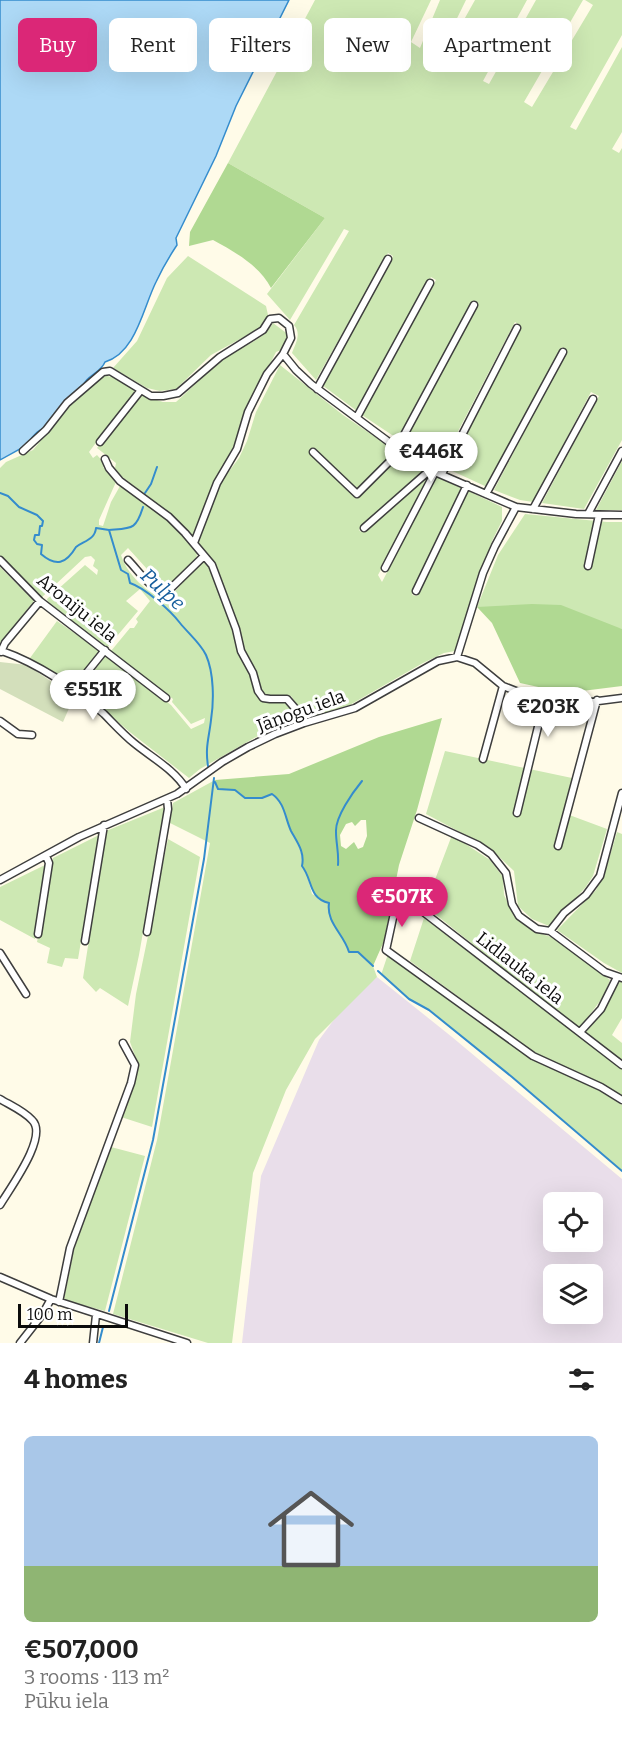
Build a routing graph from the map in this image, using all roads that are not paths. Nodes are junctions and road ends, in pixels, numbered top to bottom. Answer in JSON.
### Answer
{"nodes":[{"id":1,"x":388,"y":259,"type":"dead end"},
{"id":2,"x":430,"y":283,"type":"dead end"},
{"id":3,"x":474,"y":305,"type":"dead end"},
{"id":4,"x":517,"y":328,"type":"dead end"},
{"id":5,"x":563,"y":352,"type":"dead end"},
{"id":6,"x":283,"y":354,"type":"junction"},
{"id":7,"x":317,"y":389,"type":"junction"},
{"id":8,"x":141,"y":390,"type":"junction"},
{"id":9,"x":593,"y":399,"type":"dead end"},
{"id":10,"x":357,"y":417,"type":"junction"},
{"id":11,"x":100,"y":442,"type":"dead end"},
{"id":12,"x":399,"y":449,"type":"junction"},
{"id":13,"x":23,"y":451,"type":"dead end"},
{"id":14,"x":622,"y":451,"type":"edge"},
{"id":15,"x":313,"y":452,"type":"dead end"},
{"id":16,"x":105,"y":459,"type":"dead end"},
{"id":17,"x":436,"y":472,"type":"junction"},
{"id":18,"x":467,"y":485,"type":"junction"},
{"id":19,"x":486,"y":494,"type":"junction"},
{"id":20,"x":516,"y":507,"type":"junction"},
{"id":21,"x":533,"y":509,"type":"junction"},
{"id":22,"x":588,"y":514,"type":"junction"},
{"id":23,"x":599,"y":514,"type":"junction"},
{"id":24,"x":622,"y":515,"type":"edge"},
{"id":25,"x":364,"y":528,"type":"dead end"},
{"id":26,"x":194,"y":543,"type":"junction"},
{"id":27,"x":204,"y":556,"type":"junction"},
{"id":28,"x":0,"y":560,"type":"edge"},
{"id":29,"x":128,"y":560,"type":"dead end"},
{"id":30,"x":588,"y":566,"type":"dead end"},
{"id":31,"x":385,"y":568,"type":"dead end"},
{"id":32,"x":416,"y":591,"type":"dead end"},
{"id":33,"x":40,"y":601,"type":"junction"},
{"id":34,"x":105,"y":650,"type":"junction"},
{"id":35,"x":1,"y":652,"type":"edge"},
{"id":36,"x":457,"y":657,"type":"junction"},
{"id":37,"x":503,"y":686,"type":"junction"},
{"id":38,"x":72,"y":691,"type":"junction"},
{"id":39,"x":622,"y":698,"type":"edge"},
{"id":40,"x":166,"y":699,"type":"dead end"},
{"id":41,"x":597,"y":700,"type":"junction"},
{"id":42,"x":544,"y":702,"type":"junction"},
{"id":43,"x":0,"y":721,"type":"edge"},
{"id":44,"x":304,"y":723,"type":"junction"},
{"id":45,"x":32,"y":735,"type":"dead end"},
{"id":46,"x":483,"y":759,"type":"dead end"},
{"id":47,"x":186,"y":789,"type":"junction"},
{"id":48,"x":622,"y":793,"type":"edge"},
{"id":49,"x":167,"y":799,"type":"junction"},
{"id":50,"x":517,"y":813,"type":"dead end"},
{"id":51,"x":419,"y":818,"type":"dead end"},
{"id":52,"x":104,"y":825,"type":"junction"},
{"id":53,"x":558,"y":846,"type":"dead end"},
{"id":54,"x":46,"y":856,"type":"junction"},
{"id":55,"x":0,"y":880,"type":"edge"},
{"id":56,"x":550,"y":931,"type":"junction"},
{"id":57,"x":147,"y":932,"type":"dead end"},
{"id":58,"x":38,"y":934,"type":"dead end"},
{"id":59,"x":85,"y":941,"type":"dead end"},
{"id":60,"x":1,"y":956,"type":"edge"},
{"id":61,"x":620,"y":978,"type":"edge"},
{"id":62,"x":26,"y":994,"type":"dead end"},
{"id":63,"x":580,"y":1032,"type":"junction"},
{"id":64,"x":123,"y":1043,"type":"dead end"},
{"id":65,"x":622,"y":1065,"type":"edge"},
{"id":66,"x":0,"y":1099,"type":"edge"},
{"id":67,"x":622,"y":1100,"type":"edge"},
{"id":68,"x":0,"y":1205,"type":"edge"},
{"id":69,"x":0,"y":1277,"type":"edge"},
{"id":70,"x":51,"y":1299,"type":"junction"},
{"id":71,"x":59,"y":1302,"type":"junction"},
{"id":72,"x":96,"y":1315,"type":"junction"},
{"id":73,"x":20,"y":1343,"type":"edge"},
{"id":74,"x":93,"y":1343,"type":"edge"},
{"id":75,"x":187,"y":1343,"type":"edge"}],
"edges":[{"from":1,"to":7,"type":"street"},
{"from":2,"to":10,"type":"street"},
{"from":3,"to":12,"type":"street"},
{"from":4,"to":17,"type":"street"},
{"from":5,"to":19,"type":"street"},
{"from":6,"to":7,"type":"street"},
{"from":6,"to":8,"type":"street"},
{"from":6,"to":26,"type":"street"},
{"from":7,"to":10,"type":"street"},
{"from":8,"to":11,"type":"street"},
{"from":8,"to":13,"type":"street"},
{"from":9,"to":21,"type":"street"},
{"from":10,"to":12,"type":"street"},
{"from":12,"to":15,"type":"street"},
{"from":12,"to":17,"type":"street"},
{"from":14,"to":22,"type":"street"},
{"from":16,"to":26,"type":"street"},
{"from":17,"to":18,"type":"street"},
{"from":17,"to":25,"type":"street"},
{"from":17,"to":31,"type":"street"},
{"from":18,"to":19,"type":"street"},
{"from":18,"to":32,"type":"street"},
{"from":19,"to":20,"type":"street"},
{"from":20,"to":21,"type":"street"},
{"from":20,"to":36,"type":"street"},
{"from":21,"to":22,"type":"street"},
{"from":22,"to":23,"type":"street"},
{"from":23,"to":24,"type":"street"},
{"from":23,"to":30,"type":"street"},
{"from":26,"to":27,"type":"street"},
{"from":27,"to":29,"type":"street"},
{"from":27,"to":44,"type":"street"},
{"from":28,"to":33,"type":"street","name":"Aroniju iela"},
{"from":33,"to":34,"type":"street","name":"Aroniju iela"},
{"from":33,"to":35,"type":"street"},
{"from":34,"to":38,"type":"street"},
{"from":34,"to":40,"type":"street","name":"Aroniju iela"},
{"from":35,"to":38,"type":"street"},
{"from":36,"to":37,"type":"street"},
{"from":36,"to":44,"type":"street","name":"Jāņogu iela"},
{"from":37,"to":42,"type":"street"},
{"from":37,"to":46,"type":"street"},
{"from":38,"to":47,"type":"street"},
{"from":39,"to":41,"type":"street"},
{"from":41,"to":42,"type":"street"},
{"from":41,"to":53,"type":"street"},
{"from":42,"to":50,"type":"street"},
{"from":43,"to":45,"type":"street"},
{"from":44,"to":47,"type":"street","name":"Jāņogu iela"},
{"from":47,"to":49,"type":"street","name":"Jāņogu iela"},
{"from":48,"to":56,"type":"street"},
{"from":49,"to":52,"type":"street","name":"Jāņogu iela"},
{"from":49,"to":57,"type":"street"},
{"from":51,"to":56,"type":"street"},
{"from":52,"to":54,"type":"street","name":"Jāņogu iela"},
{"from":52,"to":59,"type":"street"},
{"from":54,"to":55,"type":"street","name":"Jāņogu iela"},
{"from":54,"to":58,"type":"street"},
{"from":56,"to":61,"type":"street"},
{"from":60,"to":62,"type":"street"},
{"from":61,"to":63,"type":"street"},
{"from":63,"to":65,"type":"street","name":"Lidlauka iela"},
{"from":63,"to":67,"type":"street","name":"Lidlauka iela"},
{"from":64,"to":71,"type":"street"},
{"from":66,"to":68,"type":"street"},
{"from":69,"to":70,"type":"street"},
{"from":70,"to":71,"type":"street"},
{"from":70,"to":73,"type":"street"},
{"from":71,"to":72,"type":"street"},
{"from":72,"to":74,"type":"street"},
{"from":72,"to":75,"type":"street"}]}
